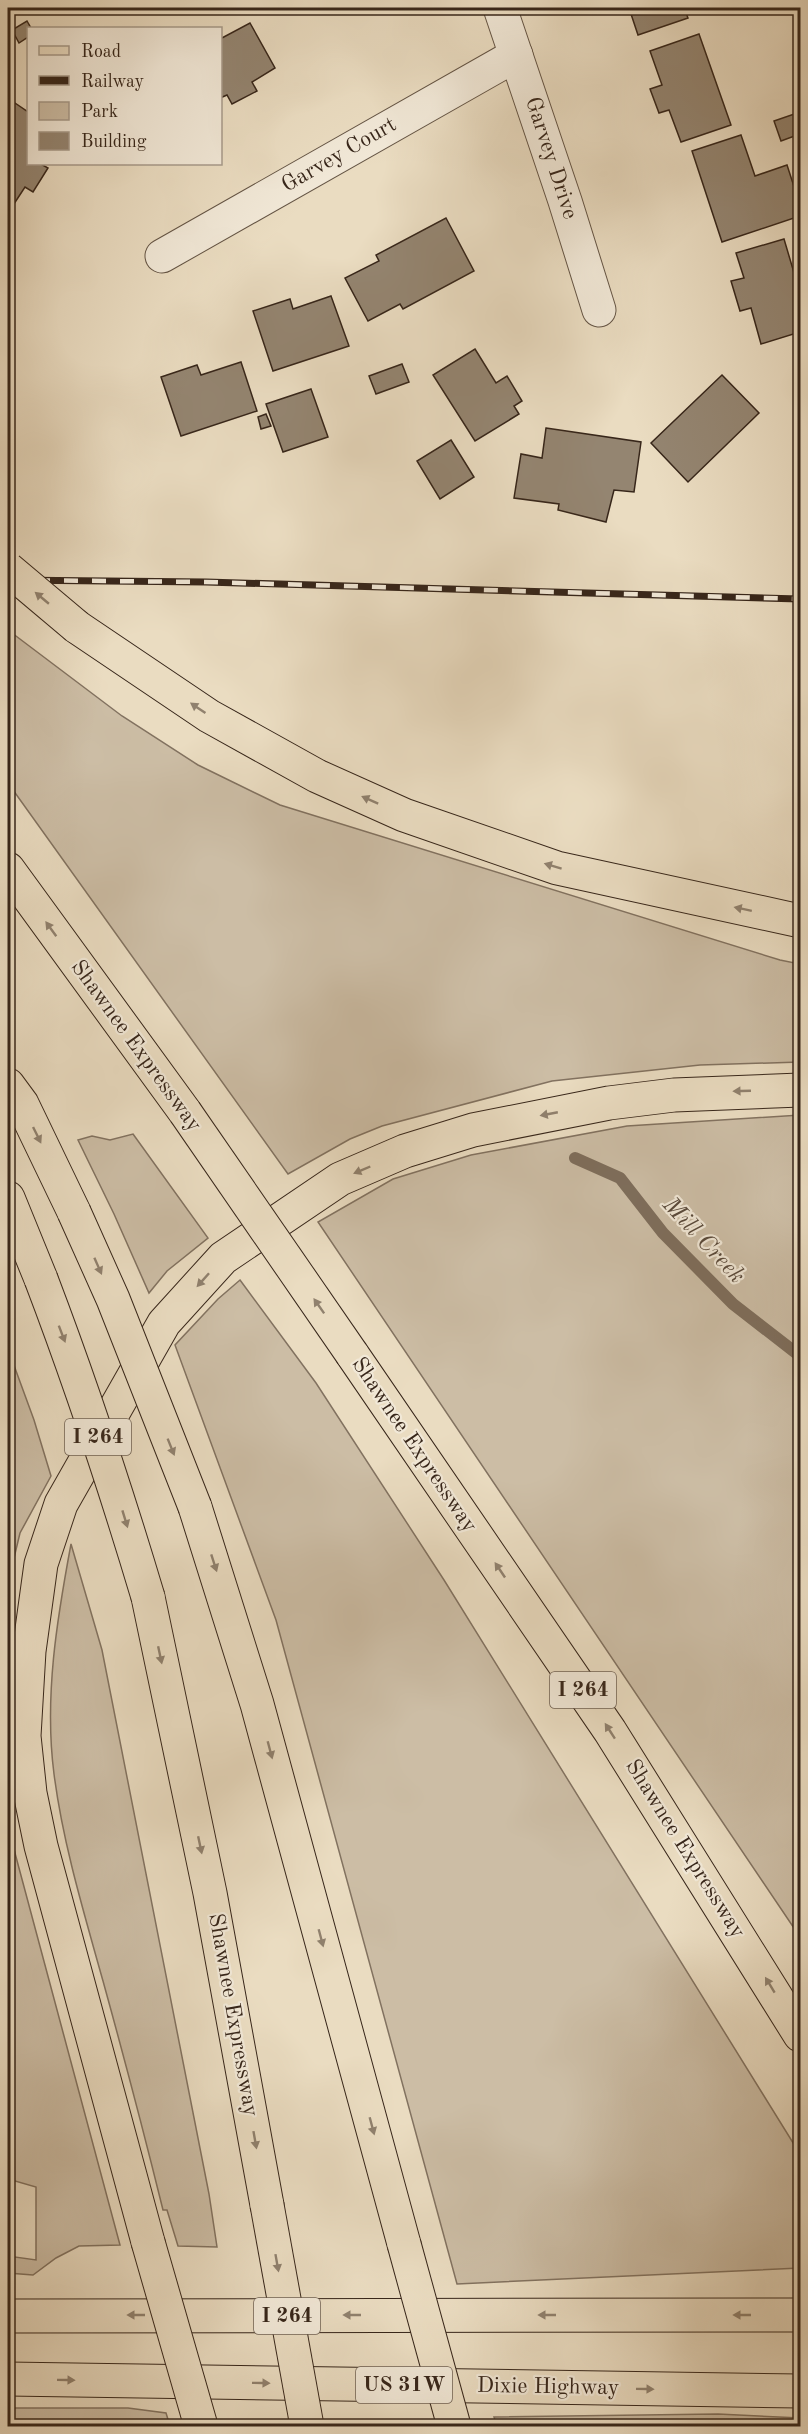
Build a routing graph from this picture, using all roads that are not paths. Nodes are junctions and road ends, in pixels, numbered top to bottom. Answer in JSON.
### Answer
{"nodes":[{"id":1,"x":500,"y":8,"type":"edge"},
{"id":2,"x":516,"y":55,"type":"junction"},
{"id":3,"x":162,"y":256,"type":"dead end"},
{"id":4,"x":598,"y":310,"type":"dead end"},
{"id":5,"x":8,"y":569,"type":"edge"},
{"id":6,"x":8,"y":868,"type":"edge"},
{"id":7,"x":801,"y":921,"type":"edge"},
{"id":8,"x":8,"y":1085,"type":"edge"},
{"id":9,"x":801,"y":1090,"type":"edge"},
{"id":10,"x":8,"y":1198,"type":"edge"},
{"id":11,"x":801,"y":2035,"type":"edge"},
{"id":12,"x":801,"y":2315,"type":"edge"},
{"id":13,"x":8,"y":2316,"type":"edge"},
{"id":14,"x":8,"y":2379,"type":"edge"},
{"id":15,"x":801,"y":2391,"type":"edge"},
{"id":16,"x":201,"y":2427,"type":"edge"},
{"id":17,"x":307,"y":2427,"type":"edge"},
{"id":18,"x":454,"y":2427,"type":"edge"}],
"edges":[{"from":1,"to":2,"type":"street","name":"Garvey Drive"},
{"from":2,"to":3,"type":"street","name":"Garvey Court"},
{"from":2,"to":4,"type":"street","name":"Garvey Drive"},
{"from":7,"to":5,"type":"main road","one_way":true,"bridge":true},
{"from":11,"to":6,"type":"main road","name":"Shawnee Expressway","number":"I 264","one_way":true,"bridge":true},
{"from":8,"to":18,"type":"main road","one_way":true,"bridge":true},
{"from":9,"to":16,"type":"main road","one_way":true,"bridge":true},
{"from":10,"to":17,"type":"main road","name":"Shawnee Expressway","number":"I 264","one_way":true,"bridge":true},
{"from":12,"to":13,"type":"main road","one_way":true},
{"from":14,"to":15,"type":"main road","name":"Dixie Highway","number":"US 31W","one_way":true}]}
